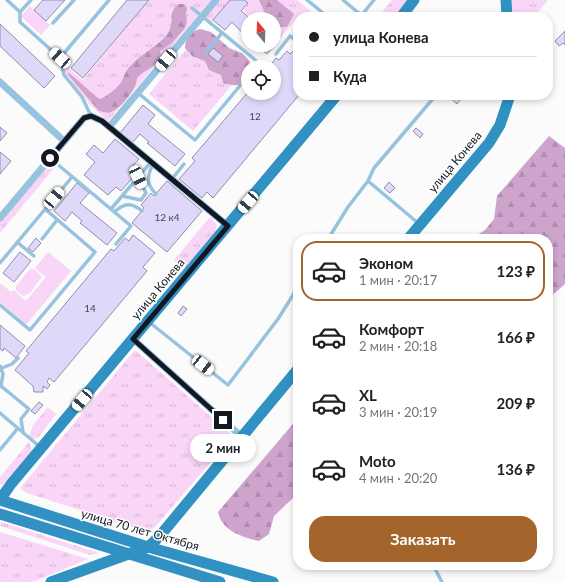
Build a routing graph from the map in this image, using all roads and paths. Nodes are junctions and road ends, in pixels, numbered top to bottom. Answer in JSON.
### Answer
{"nodes":[{"id":1,"x":7,"y":0,"type":"edge"},
{"id":2,"x":31,"y":0,"type":"edge"},
{"id":3,"x":74,"y":0,"type":"edge"},
{"id":4,"x":216,"y":0,"type":"edge"},
{"id":5,"x":307,"y":0,"type":"edge"},
{"id":6,"x":343,"y":0,"type":"edge"},
{"id":7,"x":374,"y":0,"type":"edge"},
{"id":8,"x":414,"y":0,"type":"edge"},
{"id":9,"x":506,"y":0,"type":"edge"},
{"id":10,"x":107,"y":1,"type":"edge"},
{"id":11,"x":192,"y":8,"type":"dead end"},
{"id":12,"x":20,"y":12,"type":"junction"},
{"id":13,"x":322,"y":12,"type":"edge"},
{"id":14,"x":356,"y":12,"type":"edge"},
{"id":15,"x":364,"y":12,"type":"edge"},
{"id":16,"x":405,"y":12,"type":"edge"},
{"id":17,"x":507,"y":12,"type":"edge"},
{"id":18,"x":202,"y":16,"type":"junction"},
{"id":19,"x":53,"y":23,"type":"dead end"},
{"id":20,"x":222,"y":33,"type":"junction"},
{"id":21,"x":293,"y":38,"type":"edge"},
{"id":22,"x":206,"y":52,"type":"dead end"},
{"id":23,"x":276,"y":54,"type":"dead end"},
{"id":24,"x":60,"y":58,"type":"junction"},
{"id":25,"x":255,"y":60,"type":"edge"},
{"id":26,"x":0,"y":82,"type":"edge"},
{"id":27,"x":241,"y":84,"type":"edge"},
{"id":28,"x":138,"y":93,"type":"junction"},
{"id":29,"x":332,"y":100,"type":"edge"},
{"id":30,"x":432,"y":100,"type":"edge"},
{"id":31,"x":508,"y":100,"type":"edge"},
{"id":32,"x":91,"y":116,"type":"junction"},
{"id":33,"x":109,"y":127,"type":"junction"},
{"id":34,"x":64,"y":141,"type":"junction"},
{"id":35,"x":50,"y":158,"type":"junction"},
{"id":36,"x":152,"y":163,"type":"junction"},
{"id":37,"x":184,"y":164,"type":"dead end"},
{"id":38,"x":72,"y":177,"type":"junction"},
{"id":39,"x":138,"y":177,"type":"junction"},
{"id":40,"x":172,"y":179,"type":"junction"},
{"id":41,"x":368,"y":181,"type":"junction"},
{"id":42,"x":156,"y":194,"type":"dead end"},
{"id":43,"x":122,"y":196,"type":"junction"},
{"id":44,"x":45,"y":209,"type":"junction"},
{"id":45,"x":112,"y":211,"type":"junction"},
{"id":46,"x":142,"y":211,"type":"dead end"},
{"id":47,"x":0,"y":218,"type":"edge"},
{"id":48,"x":58,"y":220,"type":"junction"},
{"id":49,"x":420,"y":225,"type":"junction"},
{"id":50,"x":228,"y":226,"type":"junction"},
{"id":51,"x":331,"y":234,"type":"edge"},
{"id":52,"x":412,"y":234,"type":"edge"},
{"id":53,"x":42,"y":239,"type":"dead end"},
{"id":54,"x":17,"y":242,"type":"junction"},
{"id":55,"x":116,"y":244,"type":"dead end"},
{"id":56,"x":34,"y":256,"type":"dead end"},
{"id":57,"x":0,"y":263,"type":"edge"},
{"id":58,"x":293,"y":295,"type":"edge"},
{"id":59,"x":0,"y":305,"type":"edge"},
{"id":60,"x":148,"y":321,"type":"junction"},
{"id":61,"x":133,"y":339,"type":"junction"},
{"id":62,"x":18,"y":358,"type":"dead end"},
{"id":63,"x":1,"y":367,"type":"edge"},
{"id":64,"x":293,"y":375,"type":"edge"},
{"id":65,"x":0,"y":413,"type":"edge"},
{"id":66,"x":18,"y":428,"type":"junction"},
{"id":67,"x":22,"y":432,"type":"junction"},
{"id":68,"x":241,"y":436,"type":"junction"},
{"id":69,"x":41,"y":448,"type":"junction"},
{"id":70,"x":0,"y":450,"type":"edge"},
{"id":71,"x":0,"y":500,"type":"edge"},
{"id":72,"x":0,"y":514,"type":"edge"},
{"id":73,"x":148,"y":547,"type":"junction"},
{"id":74,"x":129,"y":555,"type":"junction"},
{"id":75,"x":436,"y":570,"type":"edge"},
{"id":76,"x":51,"y":582,"type":"edge"},
{"id":77,"x":220,"y":582,"type":"edge"},
{"id":78,"x":273,"y":582,"type":"edge"},
{"id":79,"x":442,"y":582,"type":"edge"}],
"edges":[{"from":1,"to":12,"type":"lane"},
{"from":2,"to":12,"type":"lane"},
{"from":3,"to":19,"type":"lane"},
{"from":4,"to":18,"type":"street"},
{"from":5,"to":13,"type":"lane"},
{"from":6,"to":14,"type":"lane"},
{"from":7,"to":15,"type":"lane"},
{"from":8,"to":16,"type":"main road"},
{"from":9,"to":17,"type":"main road"},
{"from":10,"to":24,"type":"lane"},
{"from":11,"to":18,"type":"lane"},
{"from":12,"to":24,"type":"lane"},
{"from":18,"to":20,"type":"lane"},
{"from":18,"to":28,"type":"street"},
{"from":20,"to":22,"type":"lane"},
{"from":20,"to":25,"type":"lane"},
{"from":21,"to":23,"type":"lane"},
{"from":24,"to":32,"type":"lane"},
{"from":26,"to":34,"type":"street"},
{"from":27,"to":28,"type":"lane"},
{"from":28,"to":33,"type":"street"},
{"from":29,"to":50,"type":"main road","name":"улица Конева"},
{"from":30,"to":41,"type":"lane"},
{"from":31,"to":49,"type":"main road","name":"улица Конева"},
{"from":32,"to":33,"type":"street"},
{"from":32,"to":34,"type":"street"},
{"from":33,"to":36,"type":"street"},
{"from":34,"to":35,"type":"street"},
{"from":35,"to":38,"type":"lane"},
{"from":35,"to":47,"type":"street"},
{"from":36,"to":39,"type":"lane"},
{"from":36,"to":40,"type":"street"},
{"from":36,"to":42,"type":"lane"},
{"from":37,"to":40,"type":"lane"},
{"from":38,"to":44,"type":"lane"},
{"from":38,"to":45,"type":"lane"},
{"from":39,"to":43,"type":"lane"},
{"from":39,"to":43,"type":"lane"},
{"from":40,"to":50,"type":"street"},
{"from":41,"to":49,"type":"lane"},
{"from":41,"to":51,"type":"lane"},
{"from":43,"to":45,"type":"lane"},
{"from":44,"to":48,"type":"lane"},
{"from":44,"to":54,"type":"lane"},
{"from":45,"to":46,"type":"lane"},
{"from":45,"to":55,"type":"lane"},
{"from":48,"to":53,"type":"lane"},
{"from":48,"to":59,"type":"lane"},
{"from":49,"to":52,"type":"main road","name":"улица Конева"},
{"from":50,"to":60,"type":"main road","name":"улица Конева"},
{"from":54,"to":56,"type":"lane"},
{"from":54,"to":57,"type":"lane"},
{"from":58,"to":60,"type":"lane"},
{"from":60,"to":61,"type":"main road","name":"улица Конева"},
{"from":61,"to":68,"type":"street"},
{"from":61,"to":69,"type":"main road","name":"улица Конева"},
{"from":62,"to":63,"type":"lane"},
{"from":63,"to":67,"type":"lane"},
{"from":64,"to":68,"type":"main road"},
{"from":65,"to":66,"type":"lane"},
{"from":66,"to":67,"type":"lane"},
{"from":66,"to":70,"type":"lane"},
{"from":67,"to":69,"type":"lane"},
{"from":68,"to":73,"type":"main road"},
{"from":69,"to":71,"type":"main road","name":"улица Конева"},
{"from":71,"to":73,"type":"main road","name":"улица 70 лет Октября"},
{"from":72,"to":74,"type":"main road","name":"улица 70 лет Октября"},
{"from":73,"to":74,"type":"main road"},
{"from":73,"to":78,"type":"main road","name":"улица 70 лет Октября"},
{"from":74,"to":76,"type":"main road"},
{"from":74,"to":77,"type":"main road","name":"улица 70 лет Октября"},
{"from":75,"to":79,"type":"lane"}]}
